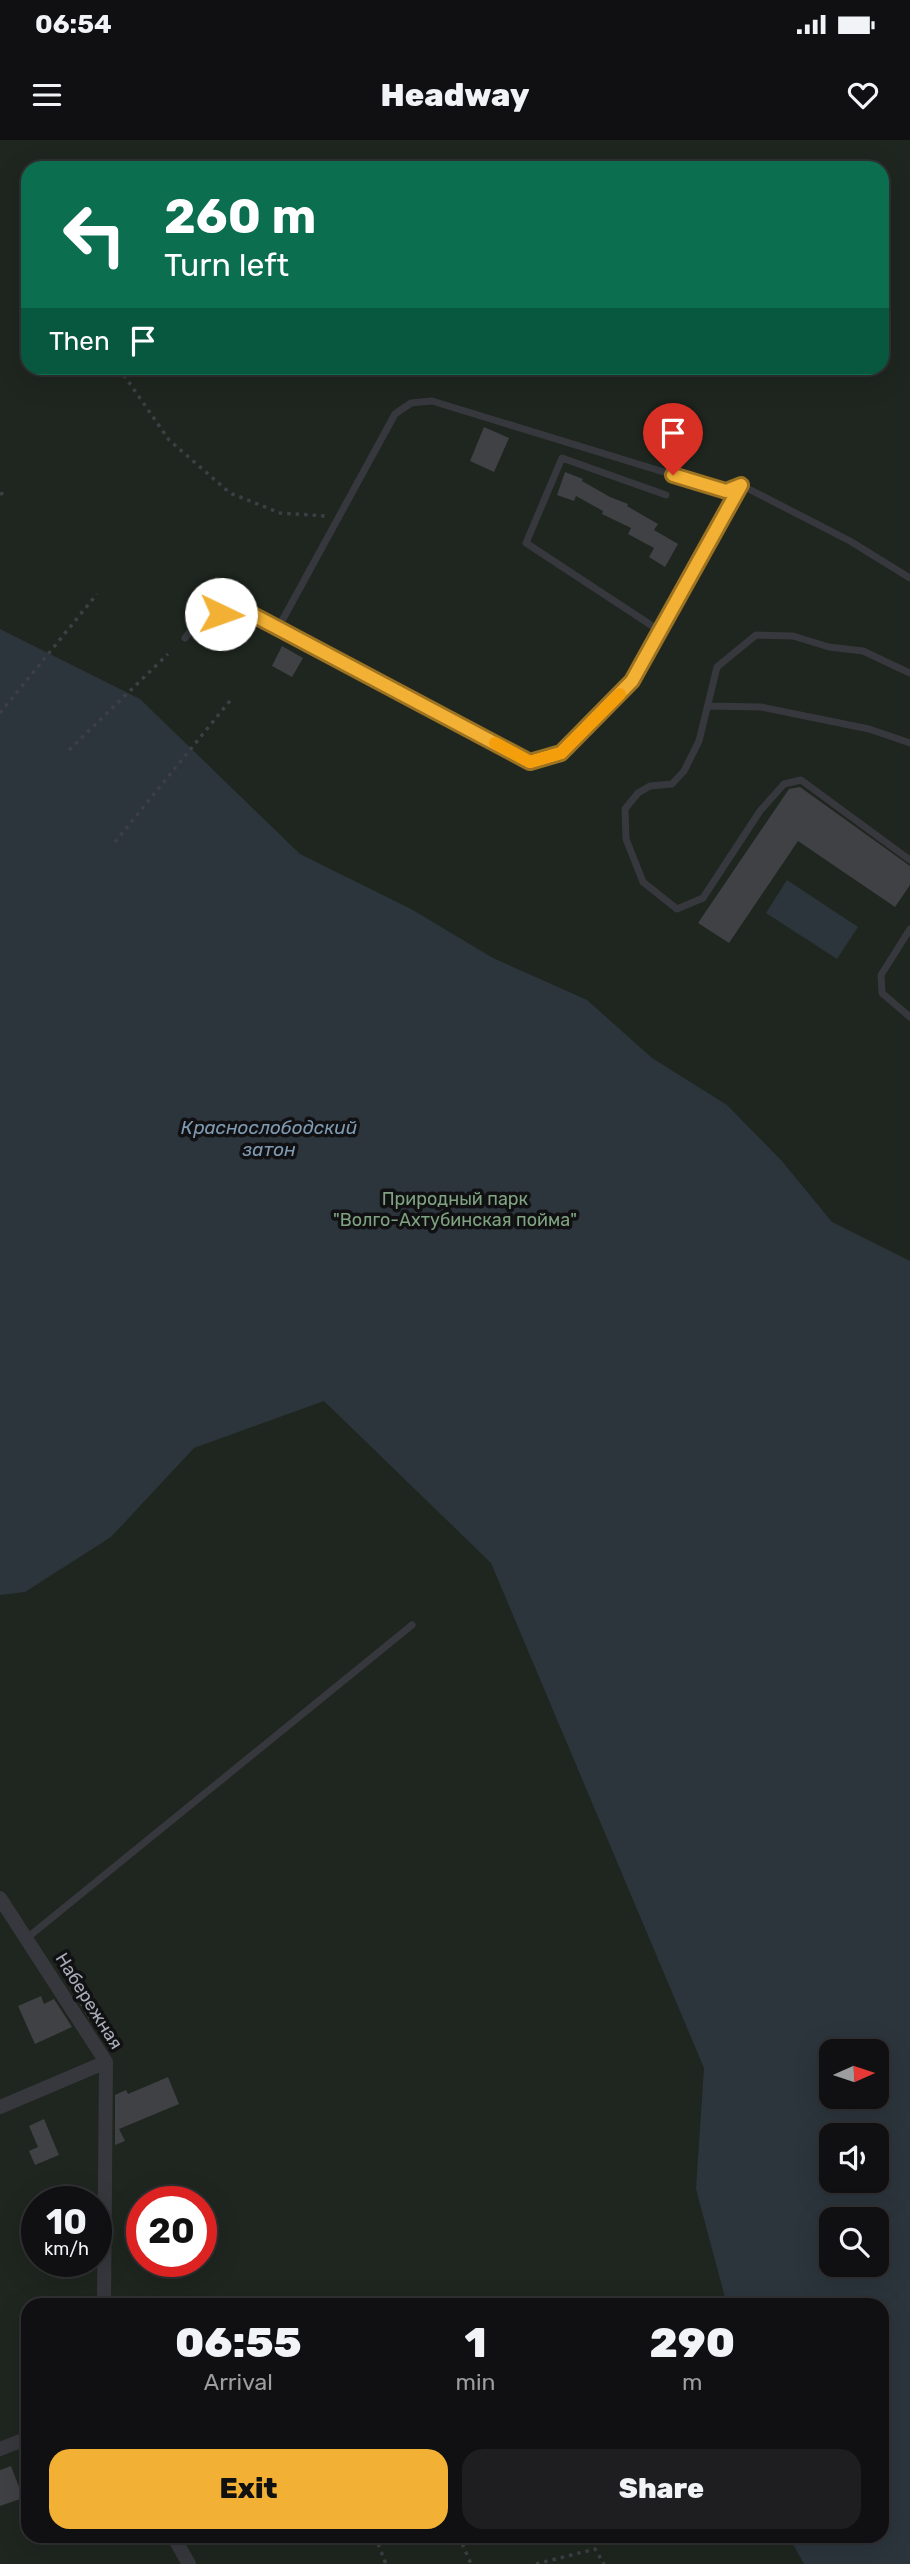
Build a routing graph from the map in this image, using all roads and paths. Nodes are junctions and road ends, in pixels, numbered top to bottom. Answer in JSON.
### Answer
{"nodes":[{"id":1,"x":124,"y":375,"type":"edge"},
{"id":2,"x":741,"y":485,"type":"junction"},
{"id":3,"x":666,"y":495,"type":"dead end"},
{"id":4,"x":339,"y":517,"type":"junction"},
{"id":5,"x":910,"y":578,"type":"edge"},
{"id":6,"x":97,"y":594,"type":"dead end"},
{"id":7,"x":277,"y":629,"type":"junction"},
{"id":8,"x":660,"y":631,"type":"junction"},
{"id":9,"x":185,"y":638,"type":"dead end"},
{"id":10,"x":168,"y":654,"type":"dead end"},
{"id":11,"x":910,"y":673,"type":"edge"},
{"id":12,"x":233,"y":697,"type":"dead end"},
{"id":13,"x":708,"y":706,"type":"junction"},
{"id":14,"x":0,"y":713,"type":"edge"},
{"id":15,"x":910,"y":743,"type":"edge"},
{"id":16,"x":69,"y":750,"type":"dead end"},
{"id":17,"x":115,"y":842,"type":"dead end"},
{"id":18,"x":910,"y":860,"type":"edge"},
{"id":19,"x":910,"y":929,"type":"edge"},
{"id":20,"x":910,"y":1017,"type":"edge"},
{"id":21,"x":412,"y":1625,"type":"dead end"},
{"id":22,"x":0,"y":1898,"type":"edge"},
{"id":23,"x":26,"y":1938,"type":"junction"},
{"id":24,"x":106,"y":2062,"type":"junction"},
{"id":25,"x":0,"y":2107,"type":"edge"},
{"id":26,"x":104,"y":2298,"type":"edge"},
{"id":27,"x":21,"y":2441,"type":"edge"},
{"id":28,"x":0,"y":2449,"type":"edge"},
{"id":29,"x":177,"y":2543,"type":"edge"},
{"id":30,"x":378,"y":2543,"type":"edge"},
{"id":31,"x":461,"y":2543,"type":"edge"},
{"id":32,"x":189,"y":2564,"type":"edge"},
{"id":33,"x":386,"y":2564,"type":"edge"},
{"id":34,"x":471,"y":2564,"type":"edge"},
{"id":35,"x":536,"y":2564,"type":"edge"},
{"id":36,"x":604,"y":2564,"type":"edge"}],
"edges":[{"from":1,"to":4,"type":"path"},
{"from":2,"to":4,"type":"lane"},
{"from":2,"to":5,"type":"lane"},
{"from":2,"to":8,"type":"lane"},
{"from":3,"to":8,"type":"lane"},
{"from":4,"to":7,"type":"lane"},
{"from":6,"to":14,"type":"path"},
{"from":7,"to":8,"type":"lane"},
{"from":7,"to":9,"type":"lane"},
{"from":10,"to":16,"type":"path"},
{"from":11,"to":13,"type":"lane"},
{"from":12,"to":17,"type":"path"},
{"from":13,"to":15,"type":"lane"},
{"from":13,"to":18,"type":"lane"},
{"from":19,"to":20,"type":"lane"},
{"from":21,"to":23,"type":"lane"},
{"from":22,"to":23,"type":"street","name":"Набережная"},
{"from":23,"to":24,"type":"street","name":"Набережная"},
{"from":24,"to":25,"type":"street"},
{"from":24,"to":26,"type":"street","name":"Набережная"},
{"from":27,"to":28,"type":"street"},
{"from":29,"to":32,"type":"street"},
{"from":30,"to":33,"type":"path"},
{"from":31,"to":34,"type":"path"},
{"from":35,"to":36,"type":"path"}]}
